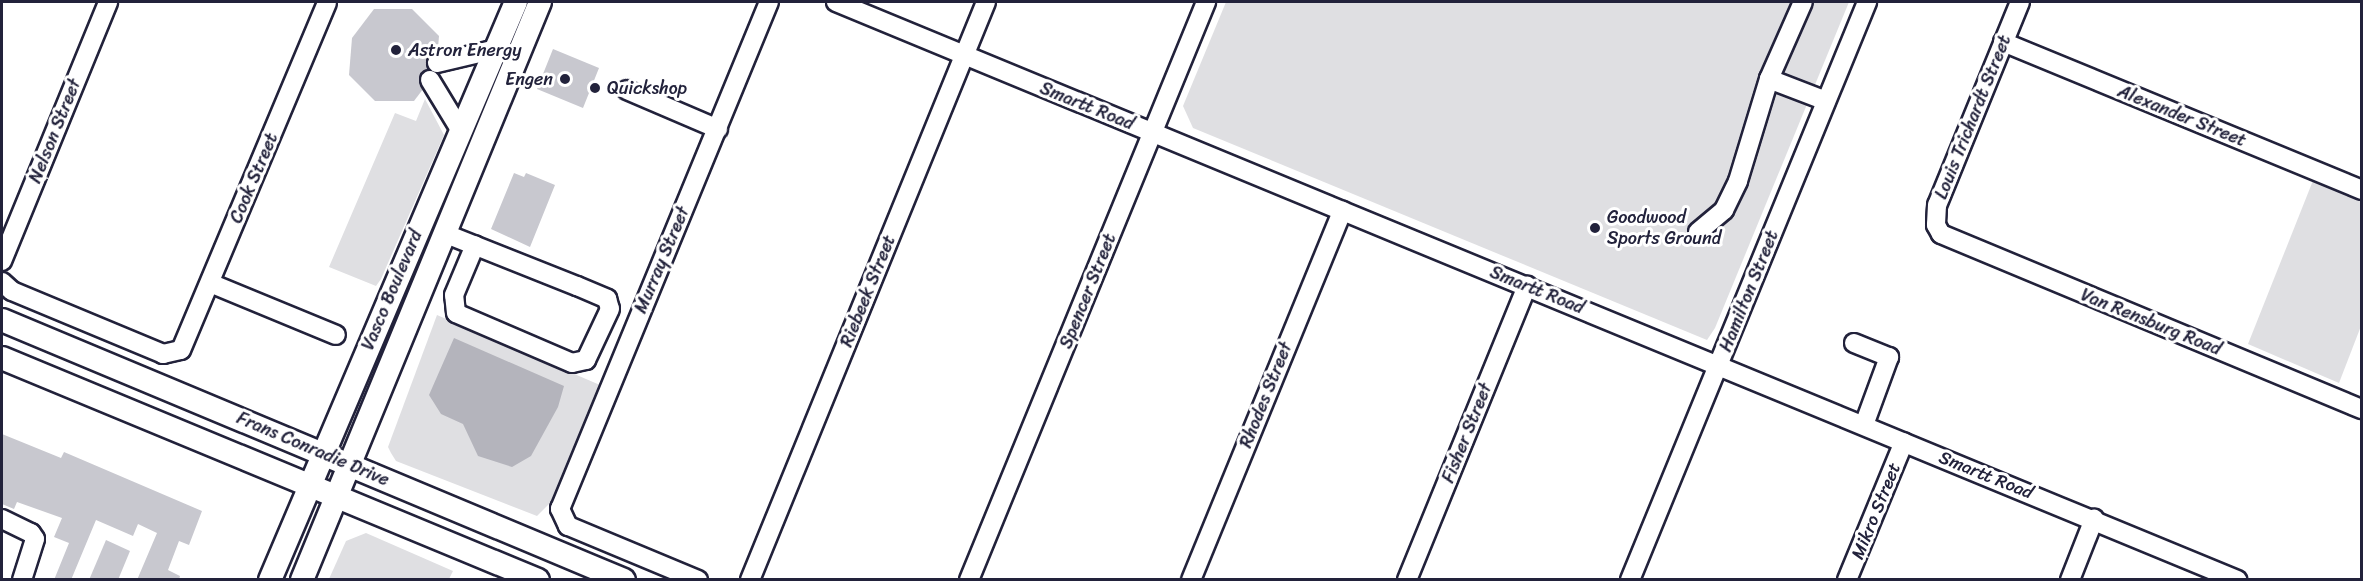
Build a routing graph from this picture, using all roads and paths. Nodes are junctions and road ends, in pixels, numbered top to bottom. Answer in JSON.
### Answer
{"nodes":[{"id":1,"x":108,"y":2,"type":"edge"},
{"id":2,"x":327,"y":2,"type":"edge"},
{"id":3,"x":516,"y":2,"type":"edge"},
{"id":4,"x":540,"y":2,"type":"edge"},
{"id":5,"x":769,"y":2,"type":"edge"},
{"id":6,"x":836,"y":2,"type":"edge"},
{"id":7,"x":986,"y":2,"type":"edge"},
{"id":8,"x":1206,"y":2,"type":"edge"},
{"id":9,"x":1803,"y":2,"type":"edge"},
{"id":10,"x":1867,"y":2,"type":"edge"},
{"id":11,"x":2020,"y":2,"type":"edge"},
{"id":12,"x":2003,"y":42,"type":"junction"},
{"id":13,"x":496,"y":49,"type":"junction"},
{"id":14,"x":964,"y":55,"type":"junction"},
{"id":15,"x":1769,"y":79,"type":"junction"},
{"id":16,"x":627,"y":90,"type":"dead end"},
{"id":17,"x":1826,"y":101,"type":"junction"},
{"id":18,"x":718,"y":129,"type":"junction"},
{"id":19,"x":461,"y":131,"type":"junction"},
{"id":20,"x":1153,"y":132,"type":"junction"},
{"id":21,"x":2361,"y":190,"type":"edge"},
{"id":22,"x":1342,"y":211,"type":"junction"},
{"id":23,"x":1698,"y":232,"type":"dead end"},
{"id":24,"x":446,"y":234,"type":"junction"},
{"id":25,"x":1941,"y":234,"type":"joint"},
{"id":26,"x":474,"y":245,"type":"junction"},
{"id":27,"x":2,"y":261,"type":"edge"},
{"id":28,"x":2,"y":282,"type":"edge"},
{"id":29,"x":210,"y":283,"type":"junction"},
{"id":30,"x":1527,"y":286,"type":"junction"},
{"id":31,"x":2,"y":320,"type":"edge"},
{"id":32,"x":336,"y":335,"type":"dead end"},
{"id":33,"x":1854,"y":343,"type":"dead end"},
{"id":34,"x":2,"y":358,"type":"edge"},
{"id":35,"x":1718,"y":365,"type":"junction"},
{"id":36,"x":2,"y":372,"type":"edge"},
{"id":37,"x":66,"y":385,"type":"junction"},
{"id":38,"x":2361,"y":409,"type":"edge"},
{"id":39,"x":1864,"y":425,"type":"junction"},
{"id":40,"x":1904,"y":442,"type":"junction"},
{"id":41,"x":322,"y":453,"type":"junction"},
{"id":42,"x":351,"y":466,"type":"junction"},
{"id":43,"x":309,"y":485,"type":"junction"},
{"id":44,"x":337,"y":497,"type":"junction"},
{"id":45,"x":2,"y":519,"type":"edge"},
{"id":46,"x":2094,"y":519,"type":"junction"},
{"id":47,"x":22,"y":579,"type":"edge"},
{"id":48,"x":270,"y":579,"type":"edge"},
{"id":49,"x":302,"y":579,"type":"edge"},
{"id":50,"x":538,"y":579,"type":"edge"},
{"id":51,"x":624,"y":579,"type":"edge"},
{"id":52,"x":698,"y":579,"type":"edge"},
{"id":53,"x":750,"y":579,"type":"edge"},
{"id":54,"x":969,"y":579,"type":"edge"},
{"id":55,"x":1191,"y":579,"type":"edge"},
{"id":56,"x":1407,"y":579,"type":"edge"},
{"id":57,"x":1630,"y":579,"type":"edge"},
{"id":58,"x":1847,"y":579,"type":"edge"},
{"id":59,"x":2070,"y":579,"type":"edge"},
{"id":60,"x":2237,"y":579,"type":"edge"}],
"edges":[{"from":1,"to":27,"type":"street","name":"Nelson Street"},
{"from":2,"to":29,"type":"street","name":"Cook Street"},
{"from":3,"to":13,"type":"main road","name":"Vasco Boulevard"},
{"from":4,"to":24,"type":"main road","name":"Vasco Boulevard"},
{"from":5,"to":18,"type":"street","name":"Murray Street"},
{"from":6,"to":14,"type":"street","name":"Smartt Road"},
{"from":7,"to":14,"type":"street","name":"Riebeek Street"},
{"from":8,"to":20,"type":"street","name":"Spencer Street"},
{"from":9,"to":15,"type":"street"},
{"from":10,"to":17,"type":"street","name":"Hamilton Street"},
{"from":11,"to":12,"type":"street","name":"Louis Trichardt Street"},
{"from":12,"to":21,"type":"street","name":"Alexander Street"},
{"from":12,"to":25,"type":"street","name":"Louis Trichardt Street"},
{"from":13,"to":19,"type":"main road","name":"Vasco Boulevard"},
{"from":13,"to":19,"type":"street"},
{"from":14,"to":20,"type":"street","name":"Smartt Road"},
{"from":14,"to":53,"type":"street","name":"Riebeek Street"},
{"from":15,"to":17,"type":"street"},
{"from":15,"to":23,"type":"street"},
{"from":16,"to":18,"type":"street"},
{"from":17,"to":35,"type":"street","name":"Hamilton Street"},
{"from":18,"to":52,"type":"street","name":"Murray Street"},
{"from":19,"to":41,"type":"main road","name":"Vasco Boulevard"},
{"from":20,"to":22,"type":"street","name":"Smartt Road"},
{"from":20,"to":54,"type":"street","name":"Spencer Street"},
{"from":22,"to":30,"type":"street","name":"Smartt Road"},
{"from":22,"to":55,"type":"street","name":"Rhodes Street"},
{"from":24,"to":26,"type":"street"},
{"from":24,"to":42,"type":"main road","name":"Vasco Boulevard"},
{"from":25,"to":38,"type":"street","name":"Van Rensburg Road"},
{"from":26,"to":26,"type":"street"},
{"from":28,"to":29,"type":"street","name":"Cook Street"},
{"from":29,"to":32,"type":"street"},
{"from":30,"to":35,"type":"street","name":"Smartt Road"},
{"from":30,"to":56,"type":"street","name":"Fisher Street"},
{"from":31,"to":41,"type":"main road","name":"Frans Conradie Drive"},
{"from":33,"to":39,"type":"street"},
{"from":34,"to":37,"type":"main road","name":"Frans Conradie Drive"},
{"from":35,"to":39,"type":"street","name":"Smartt Road"},
{"from":35,"to":57,"type":"street","name":"Hamilton Street"},
{"from":36,"to":37,"type":"main road"},
{"from":37,"to":43,"type":"main road","name":"Frans Conradie Drive"},
{"from":39,"to":40,"type":"street","name":"Smartt Road"},
{"from":40,"to":46,"type":"street","name":"Smartt Road"},
{"from":40,"to":58,"type":"street","name":"Mikro Street"},
{"from":41,"to":42,"type":"main road","name":"Frans Conradie Drive"},
{"from":41,"to":43,"type":"main road","name":"Vasco Boulevard"},
{"from":42,"to":44,"type":"main road","name":"Vasco Boulevard"},
{"from":42,"to":51,"type":"main road","name":"Frans Conradie Drive"},
{"from":43,"to":44,"type":"main road","name":"Frans Conradie Drive"},
{"from":43,"to":48,"type":"main road","name":"Vasco Boulevard"},
{"from":44,"to":49,"type":"main road","name":"Vasco Boulevard"},
{"from":44,"to":50,"type":"main road","name":"Frans Conradie Drive"},
{"from":45,"to":47,"type":"street"},
{"from":46,"to":59,"type":"street"},
{"from":46,"to":60,"type":"street","name":"Smartt Road"}]}
